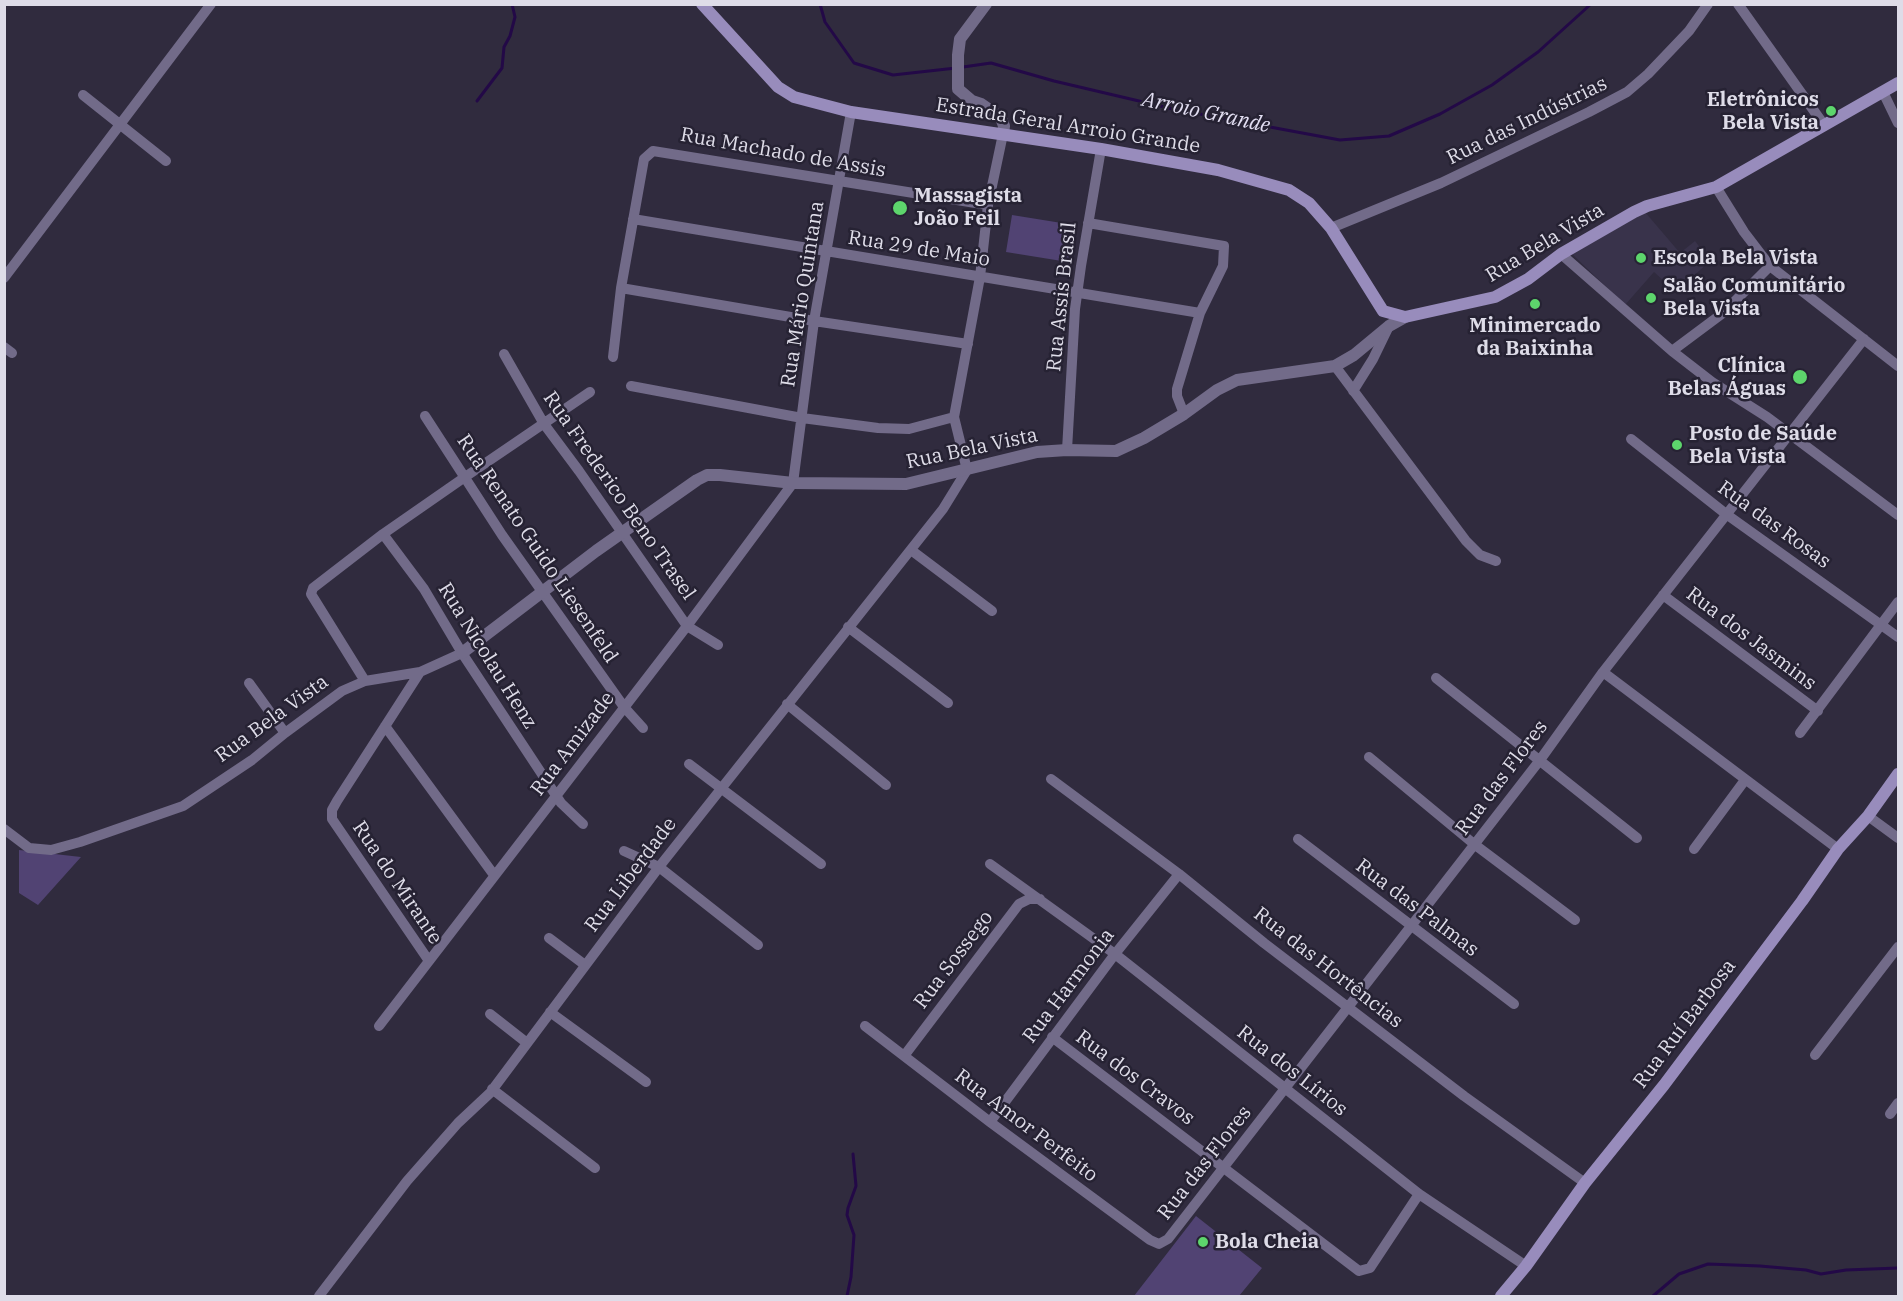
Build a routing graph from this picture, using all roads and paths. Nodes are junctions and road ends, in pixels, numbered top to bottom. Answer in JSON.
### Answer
{"nodes":[{"id":1,"x":211,"y":4,"type":"edge"},
{"id":2,"x":702,"y":4,"type":"edge"},
{"id":3,"x":986,"y":4,"type":"edge"},
{"id":4,"x":1708,"y":4,"type":"edge"},
{"id":5,"x":1738,"y":4,"type":"edge"},
{"id":6,"x":1899,"y":84,"type":"edge"},
{"id":7,"x":1882,"y":92,"type":"junction"},
{"id":8,"x":83,"y":95,"type":"dead end"},
{"id":9,"x":850,"y":112,"type":"junction"},
{"id":10,"x":1899,"y":123,"type":"edge"},
{"id":11,"x":121,"y":125,"type":"junction"},
{"id":12,"x":1824,"y":125,"type":"junction"},
{"id":13,"x":1003,"y":134,"type":"junction"},
{"id":14,"x":1101,"y":149,"type":"junction"},
{"id":15,"x":166,"y":160,"type":"dead end"},
{"id":16,"x":839,"y":182,"type":"junction"},
{"id":17,"x":1716,"y":187,"type":"junction"},
{"id":18,"x":988,"y":205,"type":"junction"},
{"id":19,"x":633,"y":219,"type":"junction"},
{"id":20,"x":1088,"y":223,"type":"junction"},
{"id":21,"x":1331,"y":228,"type":"junction"},
{"id":22,"x":825,"y":252,"type":"junction"},
{"id":23,"x":1561,"y":254,"type":"junction"},
{"id":24,"x":1770,"y":266,"type":"junction"},
{"id":25,"x":980,"y":277,"type":"junction"},
{"id":26,"x":4,"y":278,"type":"edge"},
{"id":27,"x":621,"y":288,"type":"junction"},
{"id":28,"x":1077,"y":292,"type":"junction"},
{"id":29,"x":1200,"y":313,"type":"junction"},
{"id":30,"x":1405,"y":317,"type":"junction"},
{"id":31,"x":814,"y":321,"type":"junction"},
{"id":32,"x":1389,"y":326,"type":"junction"},
{"id":33,"x":1864,"y":339,"type":"junction"},
{"id":34,"x":968,"y":344,"type":"junction"},
{"id":35,"x":1672,"y":351,"type":"junction"},
{"id":36,"x":504,"y":354,"type":"dead end"},
{"id":37,"x":613,"y":357,"type":"dead end"},
{"id":38,"x":1335,"y":366,"type":"junction"},
{"id":39,"x":1899,"y":366,"type":"edge"},
{"id":40,"x":631,"y":386,"type":"dead end"},
{"id":41,"x":1353,"y":391,"type":"junction"},
{"id":42,"x":590,"y":392,"type":"dead end"},
{"id":43,"x":1184,"y":414,"type":"junction"},
{"id":44,"x":425,"y":417,"type":"dead end"},
{"id":45,"x":954,"y":417,"type":"junction"},
{"id":46,"x":802,"y":418,"type":"junction"},
{"id":47,"x":544,"y":424,"type":"junction"},
{"id":48,"x":1791,"y":434,"type":"junction"},
{"id":49,"x":1631,"y":439,"type":"dead end"},
{"id":50,"x":1067,"y":450,"type":"junction"},
{"id":51,"x":967,"y":470,"type":"junction"},
{"id":52,"x":465,"y":477,"type":"junction"},
{"id":53,"x":793,"y":483,"type":"junction"},
{"id":54,"x":1726,"y":514,"type":"junction"},
{"id":55,"x":1899,"y":515,"type":"edge"},
{"id":56,"x":622,"y":533,"type":"junction"},
{"id":57,"x":383,"y":534,"type":"junction"},
{"id":58,"x":911,"y":550,"type":"junction"},
{"id":59,"x":1496,"y":561,"type":"dead end"},
{"id":60,"x":543,"y":591,"type":"junction"},
{"id":61,"x":1663,"y":596,"type":"junction"},
{"id":62,"x":1899,"y":602,"type":"edge"},
{"id":63,"x":992,"y":611,"type":"dead end"},
{"id":64,"x":1881,"y":625,"type":"junction"},
{"id":65,"x":687,"y":626,"type":"junction"},
{"id":66,"x":848,"y":627,"type":"junction"},
{"id":67,"x":1899,"y":637,"type":"edge"},
{"id":68,"x":718,"y":645,"type":"dead end"},
{"id":69,"x":462,"y":653,"type":"junction"},
{"id":70,"x":420,"y":672,"type":"junction"},
{"id":71,"x":1603,"y":672,"type":"junction"},
{"id":72,"x":1436,"y":678,"type":"dead end"},
{"id":73,"x":365,"y":681,"type":"junction"},
{"id":74,"x":249,"y":683,"type":"dead end"},
{"id":75,"x":948,"y":703,"type":"dead end"},
{"id":76,"x":787,"y":704,"type":"junction"},
{"id":77,"x":624,"y":707,"type":"junction"},
{"id":78,"x":1818,"y":711,"type":"junction"},
{"id":79,"x":385,"y":726,"type":"junction"},
{"id":80,"x":643,"y":728,"type":"dead end"},
{"id":81,"x":285,"y":733,"type":"junction"},
{"id":82,"x":1800,"y":733,"type":"dead end"},
{"id":83,"x":1369,"y":757,"type":"dead end"},
{"id":84,"x":1540,"y":760,"type":"junction"},
{"id":85,"x":689,"y":764,"type":"dead end"},
{"id":86,"x":1899,"y":774,"type":"edge"},
{"id":87,"x":1051,"y":779,"type":"dead end"},
{"id":88,"x":1745,"y":780,"type":"junction"},
{"id":89,"x":886,"y":785,"type":"dead end"},
{"id":90,"x":721,"y":788,"type":"junction"},
{"id":91,"x":556,"y":795,"type":"junction"},
{"id":92,"x":1868,"y":816,"type":"junction"},
{"id":93,"x":583,"y":824,"type":"dead end"},
{"id":94,"x":4,"y":829,"type":"edge"},
{"id":95,"x":1637,"y":838,"type":"dead end"},
{"id":96,"x":1899,"y":838,"type":"edge"},
{"id":97,"x":1298,"y":839,"type":"dead end"},
{"id":98,"x":1474,"y":844,"type":"junction"},
{"id":99,"x":1694,"y":849,"type":"dead end"},
{"id":100,"x":1838,"y":849,"type":"junction"},
{"id":101,"x":624,"y":851,"type":"dead end"},
{"id":102,"x":821,"y":864,"type":"dead end"},
{"id":103,"x":990,"y":864,"type":"dead end"},
{"id":104,"x":659,"y":867,"type":"junction"},
{"id":105,"x":1179,"y":873,"type":"junction"},
{"id":106,"x":494,"y":875,"type":"junction"},
{"id":107,"x":1040,"y":899,"type":"junction"},
{"id":108,"x":1575,"y":920,"type":"dead end"},
{"id":109,"x":1411,"y":927,"type":"junction"},
{"id":110,"x":549,"y":938,"type":"dead end"},
{"id":111,"x":759,"y":945,"type":"dead end"},
{"id":112,"x":1899,"y":947,"type":"edge"},
{"id":113,"x":1115,"y":954,"type":"junction"},
{"id":114,"x":429,"y":961,"type":"junction"},
{"id":115,"x":585,"y":965,"type":"junction"},
{"id":116,"x":1514,"y":1005,"type":"dead end"},
{"id":117,"x":1349,"y":1008,"type":"junction"},
{"id":118,"x":550,"y":1012,"type":"junction"},
{"id":119,"x":490,"y":1014,"type":"dead end"},
{"id":120,"x":379,"y":1026,"type":"dead end"},
{"id":121,"x":866,"y":1026,"type":"dead end"},
{"id":122,"x":1052,"y":1037,"type":"junction"},
{"id":123,"x":527,"y":1043,"type":"junction"},
{"id":124,"x":1815,"y":1055,"type":"dead end"},
{"id":125,"x":904,"y":1056,"type":"junction"},
{"id":126,"x":646,"y":1082,"type":"dead end"},
{"id":127,"x":492,"y":1089,"type":"junction"},
{"id":128,"x":1286,"y":1089,"type":"junction"},
{"id":129,"x":1899,"y":1103,"type":"edge"},
{"id":130,"x":1890,"y":1114,"type":"dead end"},
{"id":131,"x":990,"y":1122,"type":"junction"},
{"id":132,"x":594,"y":1168,"type":"dead end"},
{"id":133,"x":1224,"y":1168,"type":"junction"},
{"id":134,"x":1585,"y":1183,"type":"junction"},
{"id":135,"x":1419,"y":1194,"type":"junction"},
{"id":136,"x":1168,"y":1239,"type":"joint"},
{"id":137,"x":1526,"y":1266,"type":"junction"},
{"id":138,"x":319,"y":1296,"type":"edge"},
{"id":139,"x":1501,"y":1296,"type":"edge"}],
"edges":[{"from":1,"to":11,"type":"street"},
{"from":2,"to":9,"type":"main road","name":"Estrada Geral Arroio Grande"},
{"from":3,"to":13,"type":"street"},
{"from":4,"to":21,"type":"street","name":"Rua das Indústrias"},
{"from":5,"to":12,"type":"street"},
{"from":6,"to":7,"type":"main road","name":"Rua Bela Vista"},
{"from":7,"to":10,"type":"street"},
{"from":7,"to":12,"type":"main road","name":"Rua Bela Vista"},
{"from":8,"to":11,"type":"street"},
{"from":9,"to":13,"type":"main road","name":"Estrada Geral Arroio Grande"},
{"from":9,"to":16,"type":"street","name":"Rua Mário Quintana"},
{"from":11,"to":15,"type":"street"},
{"from":11,"to":26,"type":"street"},
{"from":12,"to":17,"type":"main road","name":"Rua Bela Vista"},
{"from":13,"to":14,"type":"main road","name":"Estrada Geral Arroio Grande"},
{"from":13,"to":18,"type":"street"},
{"from":14,"to":20,"type":"street","name":"Rua Assis Brasil"},
{"from":14,"to":21,"type":"main road","name":"Estrada Geral Arroio Grande"},
{"from":16,"to":18,"type":"street","name":"Rua Machado de Assis"},
{"from":16,"to":19,"type":"street","name":"Rua Machado de Assis"},
{"from":16,"to":22,"type":"street","name":"Rua Mário Quintana"},
{"from":17,"to":23,"type":"main road","name":"Rua Bela Vista"},
{"from":17,"to":24,"type":"street"},
{"from":18,"to":25,"type":"street"},
{"from":19,"to":22,"type":"street","name":"Rua 29 de Maio"},
{"from":19,"to":27,"type":"street"},
{"from":20,"to":28,"type":"street","name":"Rua Assis Brasil"},
{"from":20,"to":29,"type":"street"},
{"from":21,"to":30,"type":"main road","name":"Estrada Geral Arroio Grande"},
{"from":22,"to":25,"type":"street","name":"Rua 29 de Maio"},
{"from":22,"to":31,"type":"street","name":"Rua Mário Quintana"},
{"from":23,"to":30,"type":"main road","name":"Rua Bela Vista"},
{"from":23,"to":35,"type":"street"},
{"from":24,"to":33,"type":"street"},
{"from":24,"to":35,"type":"street"},
{"from":25,"to":28,"type":"street","name":"Rua 29 de Maio"},
{"from":25,"to":34,"type":"street"},
{"from":27,"to":31,"type":"street"},
{"from":27,"to":37,"type":"street"},
{"from":28,"to":29,"type":"street","name":"Rua 29 de Maio"},
{"from":28,"to":50,"type":"street","name":"Rua Assis Brasil"},
{"from":29,"to":43,"type":"street"},
{"from":30,"to":32,"type":"street","name":"Rua Bela Vista"},
{"from":31,"to":34,"type":"street"},
{"from":31,"to":46,"type":"street","name":"Rua Mário Quintana"},
{"from":32,"to":38,"type":"street","name":"Rua Bela Vista"},
{"from":32,"to":41,"type":"street"},
{"from":33,"to":39,"type":"street"},
{"from":33,"to":48,"type":"street","name":"Rua das Flores"},
{"from":34,"to":45,"type":"street"},
{"from":35,"to":48,"type":"street"},
{"from":36,"to":47,"type":"street","name":"Rua Frederico Beno Trasel"},
{"from":38,"to":41,"type":"street"},
{"from":38,"to":43,"type":"street","name":"Rua Bela Vista"},
{"from":40,"to":46,"type":"street"},
{"from":41,"to":59,"type":"street"},
{"from":42,"to":47,"type":"street"},
{"from":43,"to":50,"type":"street","name":"Rua Bela Vista"},
{"from":44,"to":52,"type":"street","name":"Rua Renato Guido Liesenfeld"},
{"from":45,"to":46,"type":"street"},
{"from":45,"to":51,"type":"street"},
{"from":46,"to":53,"type":"street","name":"Rua Mário Quintana"},
{"from":47,"to":52,"type":"street"},
{"from":47,"to":56,"type":"street","name":"Rua Frederico Beno Trasel"},
{"from":48,"to":54,"type":"street","name":"Rua das Flores"},
{"from":48,"to":55,"type":"street"},
{"from":49,"to":54,"type":"street","name":"Rua das Rosas"},
{"from":50,"to":51,"type":"street","name":"Rua Bela Vista"},
{"from":51,"to":53,"type":"street","name":"Rua Bela Vista"},
{"from":51,"to":58,"type":"street","name":"Rua Liberdade"},
{"from":52,"to":57,"type":"street"},
{"from":52,"to":60,"type":"street","name":"Rua Renato Guido Liesenfeld"},
{"from":53,"to":56,"type":"street","name":"Rua Bela Vista"},
{"from":53,"to":65,"type":"street","name":"Rua Amizade"},
{"from":54,"to":61,"type":"street","name":"Rua das Flores"},
{"from":54,"to":64,"type":"street","name":"Rua das Rosas"},
{"from":56,"to":60,"type":"street","name":"Rua Bela Vista"},
{"from":56,"to":65,"type":"street","name":"Rua Frederico Beno Trasel"},
{"from":57,"to":69,"type":"street","name":"Rua Nicolau Henz"},
{"from":57,"to":73,"type":"street"},
{"from":58,"to":63,"type":"street"},
{"from":58,"to":66,"type":"street","name":"Rua Liberdade"},
{"from":60,"to":69,"type":"street","name":"Rua Bela Vista"},
{"from":60,"to":77,"type":"street","name":"Rua Renato Guido Liesenfeld"},
{"from":61,"to":71,"type":"street","name":"Rua das Flores"},
{"from":61,"to":78,"type":"street","name":"Rua dos Jasmins"},
{"from":62,"to":64,"type":"street"},
{"from":64,"to":67,"type":"street","name":"Rua das Rosas"},
{"from":64,"to":78,"type":"street"},
{"from":65,"to":68,"type":"street","name":"Rua Frederico Beno Trasel"},
{"from":65,"to":77,"type":"street","name":"Rua Amizade"},
{"from":66,"to":75,"type":"street"},
{"from":66,"to":76,"type":"street","name":"Rua Liberdade"},
{"from":69,"to":70,"type":"street","name":"Rua Bela Vista"},
{"from":69,"to":91,"type":"street","name":"Rua Nicolau Henz"},
{"from":70,"to":73,"type":"street","name":"Rua Bela Vista"},
{"from":70,"to":79,"type":"street","name":"Rua do Mirante"},
{"from":71,"to":84,"type":"street","name":"Rua das Flores"},
{"from":71,"to":88,"type":"street"},
{"from":72,"to":84,"type":"street"},
{"from":73,"to":81,"type":"street","name":"Rua Bela Vista"},
{"from":74,"to":81,"type":"street"},
{"from":76,"to":89,"type":"street"},
{"from":76,"to":90,"type":"street","name":"Rua Liberdade"},
{"from":77,"to":80,"type":"street","name":"Rua Renato Guido Liesenfeld"},
{"from":77,"to":91,"type":"street","name":"Rua Amizade"},
{"from":78,"to":82,"type":"street"},
{"from":79,"to":106,"type":"street"},
{"from":79,"to":114,"type":"street","name":"Rua do Mirante"},
{"from":81,"to":94,"type":"street","name":"Rua Bela Vista"},
{"from":83,"to":98,"type":"street"},
{"from":84,"to":95,"type":"street"},
{"from":84,"to":98,"type":"street","name":"Rua das Flores"},
{"from":85,"to":90,"type":"street"},
{"from":86,"to":92,"type":"main road","name":"Rua Ruí Barbosa"},
{"from":87,"to":105,"type":"street","name":"Rua das Hortências"},
{"from":88,"to":99,"type":"street"},
{"from":88,"to":100,"type":"street"},
{"from":90,"to":102,"type":"street"},
{"from":90,"to":104,"type":"street","name":"Rua Liberdade"},
{"from":91,"to":93,"type":"street","name":"Rua Nicolau Henz"},
{"from":91,"to":106,"type":"street","name":"Rua Amizade"},
{"from":92,"to":96,"type":"street"},
{"from":92,"to":100,"type":"main road","name":"Rua Ruí Barbosa"},
{"from":97,"to":109,"type":"street","name":"Rua das Palmas"},
{"from":98,"to":108,"type":"street"},
{"from":98,"to":109,"type":"street","name":"Rua das Flores"},
{"from":100,"to":134,"type":"main road","name":"Rua Ruí Barbosa"},
{"from":101,"to":104,"type":"street"},
{"from":103,"to":107,"type":"street","name":"Rua dos Lírios"},
{"from":104,"to":111,"type":"street"},
{"from":104,"to":115,"type":"street","name":"Rua Liberdade"},
{"from":105,"to":113,"type":"street","name":"Rua Harmonia"},
{"from":105,"to":117,"type":"street","name":"Rua das Hortências"},
{"from":106,"to":114,"type":"street","name":"Rua Amizade"},
{"from":107,"to":113,"type":"street","name":"Rua dos Lírios"},
{"from":107,"to":125,"type":"street","name":"Rua Sossego"},
{"from":109,"to":116,"type":"street","name":"Rua das Palmas"},
{"from":109,"to":117,"type":"street","name":"Rua das Flores"},
{"from":110,"to":115,"type":"street"},
{"from":112,"to":124,"type":"street"},
{"from":113,"to":122,"type":"street","name":"Rua Harmonia"},
{"from":113,"to":128,"type":"street","name":"Rua dos Lírios"},
{"from":114,"to":120,"type":"street","name":"Rua Amizade"},
{"from":115,"to":118,"type":"street","name":"Rua Liberdade"},
{"from":117,"to":128,"type":"street","name":"Rua das Flores"},
{"from":117,"to":134,"type":"street","name":"Rua das Hortências"},
{"from":118,"to":123,"type":"street","name":"Rua Liberdade"},
{"from":118,"to":126,"type":"street"},
{"from":119,"to":123,"type":"street"},
{"from":121,"to":125,"type":"street","name":"Rua Amor Perfeito"},
{"from":122,"to":131,"type":"street","name":"Rua Harmonia"},
{"from":122,"to":133,"type":"street","name":"Rua dos Cravos"},
{"from":123,"to":127,"type":"street","name":"Rua Liberdade"},
{"from":125,"to":131,"type":"street","name":"Rua Amor Perfeito"},
{"from":127,"to":132,"type":"street"},
{"from":127,"to":138,"type":"street","name":"Rua Liberdade"},
{"from":128,"to":133,"type":"street","name":"Rua das Flores"},
{"from":128,"to":135,"type":"street","name":"Rua dos Lírios"},
{"from":129,"to":130,"type":"street"},
{"from":131,"to":136,"type":"street","name":"Rua Amor Perfeito"},
{"from":133,"to":135,"type":"street","name":"Rua dos Cravos"},
{"from":133,"to":136,"type":"street","name":"Rua das Flores"},
{"from":134,"to":137,"type":"main road","name":"Rua Ruí Barbosa"},
{"from":135,"to":137,"type":"street","name":"Rua dos Lírios"},
{"from":137,"to":139,"type":"main road","name":"Rua Ruí Barbosa"}]}
